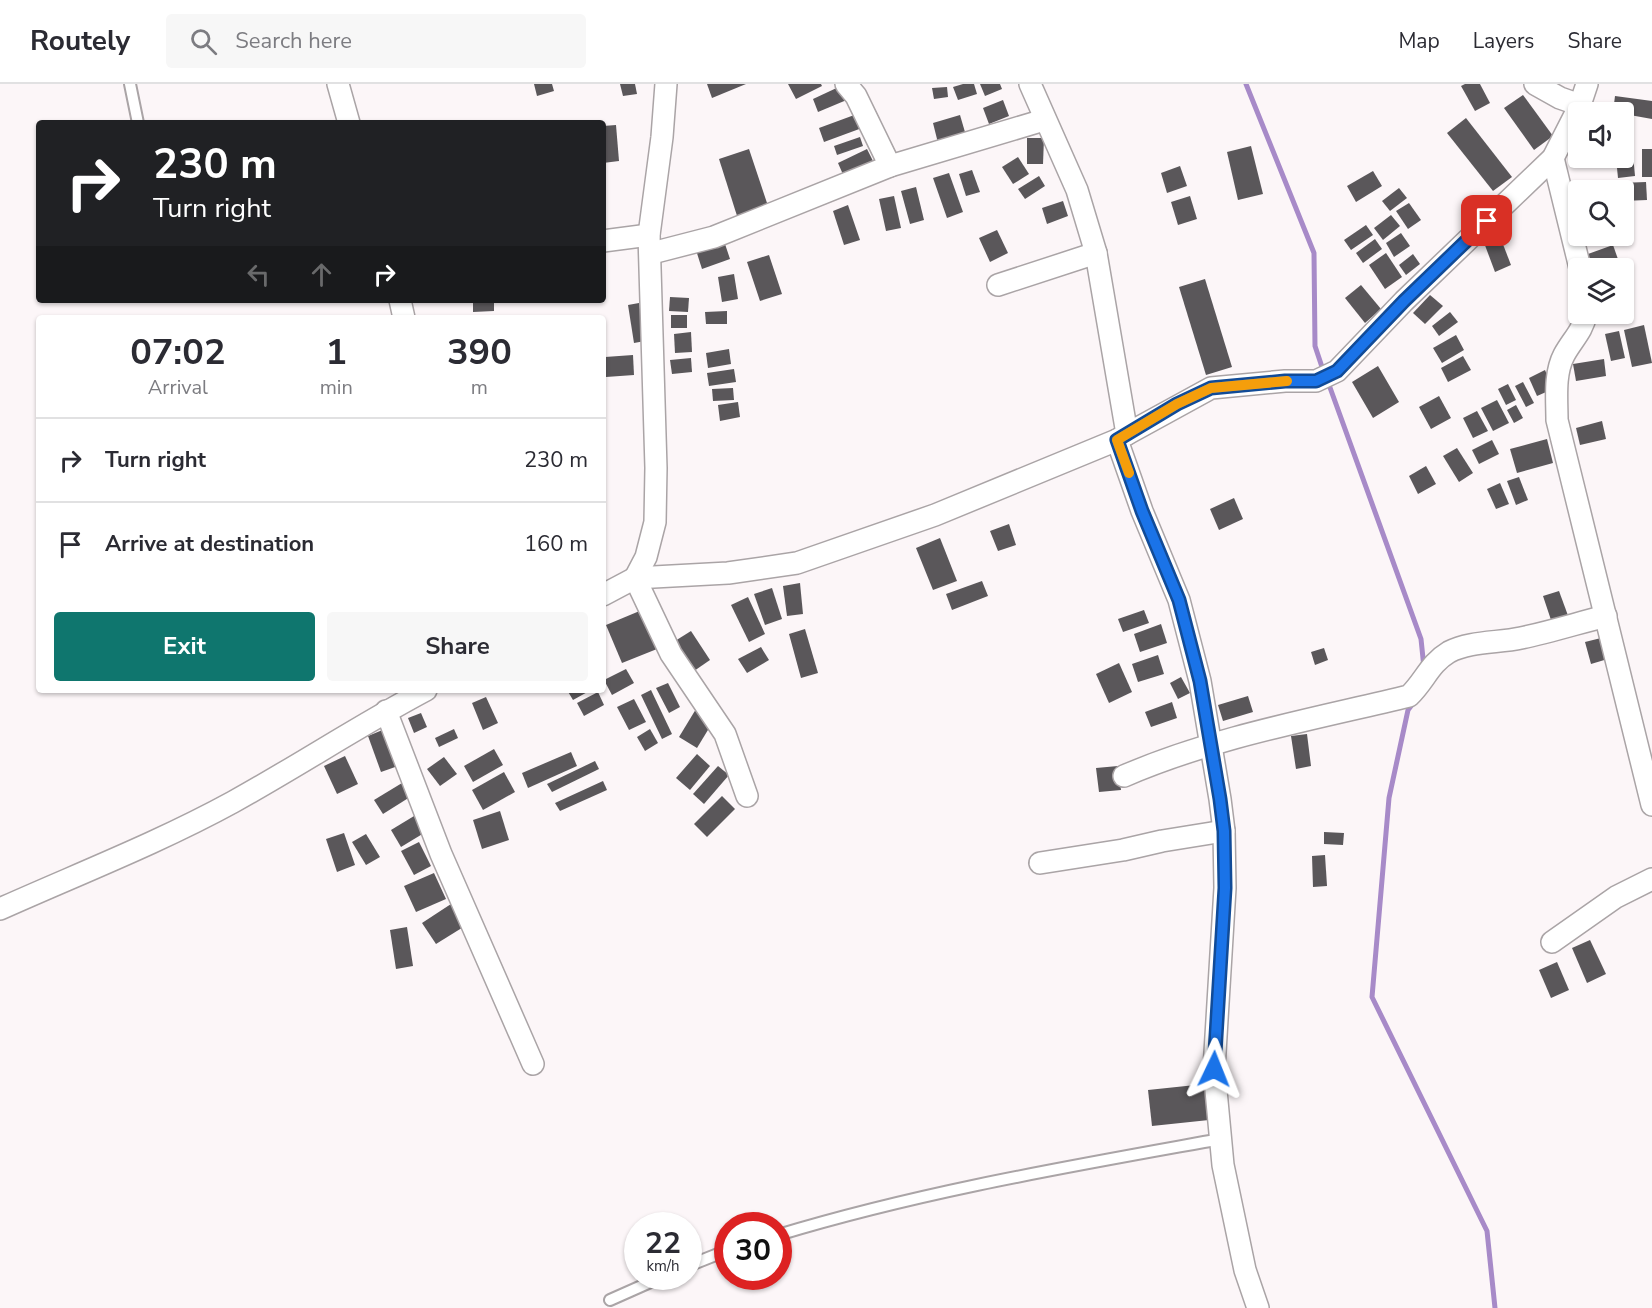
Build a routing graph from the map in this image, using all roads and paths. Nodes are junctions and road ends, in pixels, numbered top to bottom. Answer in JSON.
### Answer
{"nodes":[{"id":1,"x":130,"y":84,"type":"edge"},
{"id":2,"x":338,"y":84,"type":"edge"},
{"id":3,"x":666,"y":84,"type":"edge"},
{"id":4,"x":846,"y":84,"type":"edge"},
{"id":5,"x":1030,"y":84,"type":"edge"},
{"id":6,"x":1535,"y":84,"type":"edge"},
{"id":7,"x":1587,"y":84,"type":"edge"},
{"id":8,"x":1571,"y":102,"type":"edge"},
{"id":9,"x":1581,"y":102,"type":"edge"},
{"id":10,"x":137,"y":120,"type":"edge"},
{"id":11,"x":348,"y":120,"type":"edge"},
{"id":12,"x":1044,"y":120,"type":"junction"},
{"id":13,"x":1568,"y":129,"type":"edge"},
{"id":14,"x":1553,"y":158,"type":"junction"},
{"id":15,"x":890,"y":166,"type":"junction"},
{"id":16,"x":606,"y":241,"type":"edge"},
{"id":17,"x":650,"y":244,"type":"junction"},
{"id":18,"x":1096,"y":253,"type":"junction"},
{"id":19,"x":1578,"y":258,"type":"edge"},
{"id":20,"x":998,"y":285,"type":"dead end"},
{"id":21,"x":1582,"y":324,"type":"edge"},
{"id":22,"x":1122,"y":437,"type":"junction"},
{"id":23,"x":635,"y":578,"type":"junction"},
{"id":24,"x":606,"y":593,"type":"edge"},
{"id":25,"x":1606,"y":616,"type":"junction"},
{"id":26,"x":420,"y":693,"type":"edge"},
{"id":27,"x":386,"y":711,"type":"junction"},
{"id":28,"x":1209,"y":745,"type":"junction"},
{"id":29,"x":1124,"y":776,"type":"dead end"},
{"id":30,"x":1649,"y":782,"type":"edge"},
{"id":31,"x":747,"y":796,"type":"dead end"},
{"id":32,"x":1652,"y":805,"type":"edge"},
{"id":33,"x":1224,"y":831,"type":"junction"},
{"id":34,"x":1040,"y":863,"type":"dead end"},
{"id":35,"x":1652,"y":879,"type":"edge"},
{"id":36,"x":0,"y":909,"type":"edge"},
{"id":37,"x":1552,"y":942,"type":"dead end"},
{"id":38,"x":533,"y":1064,"type":"dead end"},
{"id":39,"x":1221,"y":1139,"type":"junction"},
{"id":40,"x":792,"y":1230,"type":"edge"},
{"id":41,"x":632,"y":1290,"type":"edge"},
{"id":42,"x":610,"y":1300,"type":"dead end"},
{"id":43,"x":1258,"y":1308,"type":"edge"}],
"edges":[{"from":1,"to":10,"type":"lane"},
{"from":2,"to":11,"type":"street"},
{"from":3,"to":17,"type":"street"},
{"from":4,"to":15,"type":"street"},
{"from":5,"to":12,"type":"street"},
{"from":6,"to":8,"type":"street"},
{"from":7,"to":9,"type":"street"},
{"from":12,"to":15,"type":"street"},
{"from":12,"to":18,"type":"street"},
{"from":13,"to":14,"type":"street"},
{"from":14,"to":19,"type":"street"},
{"from":14,"to":22,"type":"street"},
{"from":15,"to":17,"type":"street"},
{"from":16,"to":17,"type":"street"},
{"from":17,"to":23,"type":"street"},
{"from":18,"to":20,"type":"street"},
{"from":18,"to":22,"type":"street"},
{"from":21,"to":25,"type":"street"},
{"from":22,"to":23,"type":"street"},
{"from":22,"to":28,"type":"street"},
{"from":23,"to":24,"type":"street"},
{"from":23,"to":31,"type":"street"},
{"from":25,"to":28,"type":"street"},
{"from":25,"to":30,"type":"street"},
{"from":26,"to":27,"type":"street"},
{"from":27,"to":36,"type":"street"},
{"from":27,"to":38,"type":"street"},
{"from":28,"to":29,"type":"street"},
{"from":28,"to":33,"type":"street"},
{"from":30,"to":32,"type":"street"},
{"from":33,"to":34,"type":"street"},
{"from":33,"to":39,"type":"street"},
{"from":35,"to":37,"type":"street"},
{"from":39,"to":40,"type":"lane"},
{"from":39,"to":43,"type":"street"},
{"from":41,"to":42,"type":"lane"}]}
